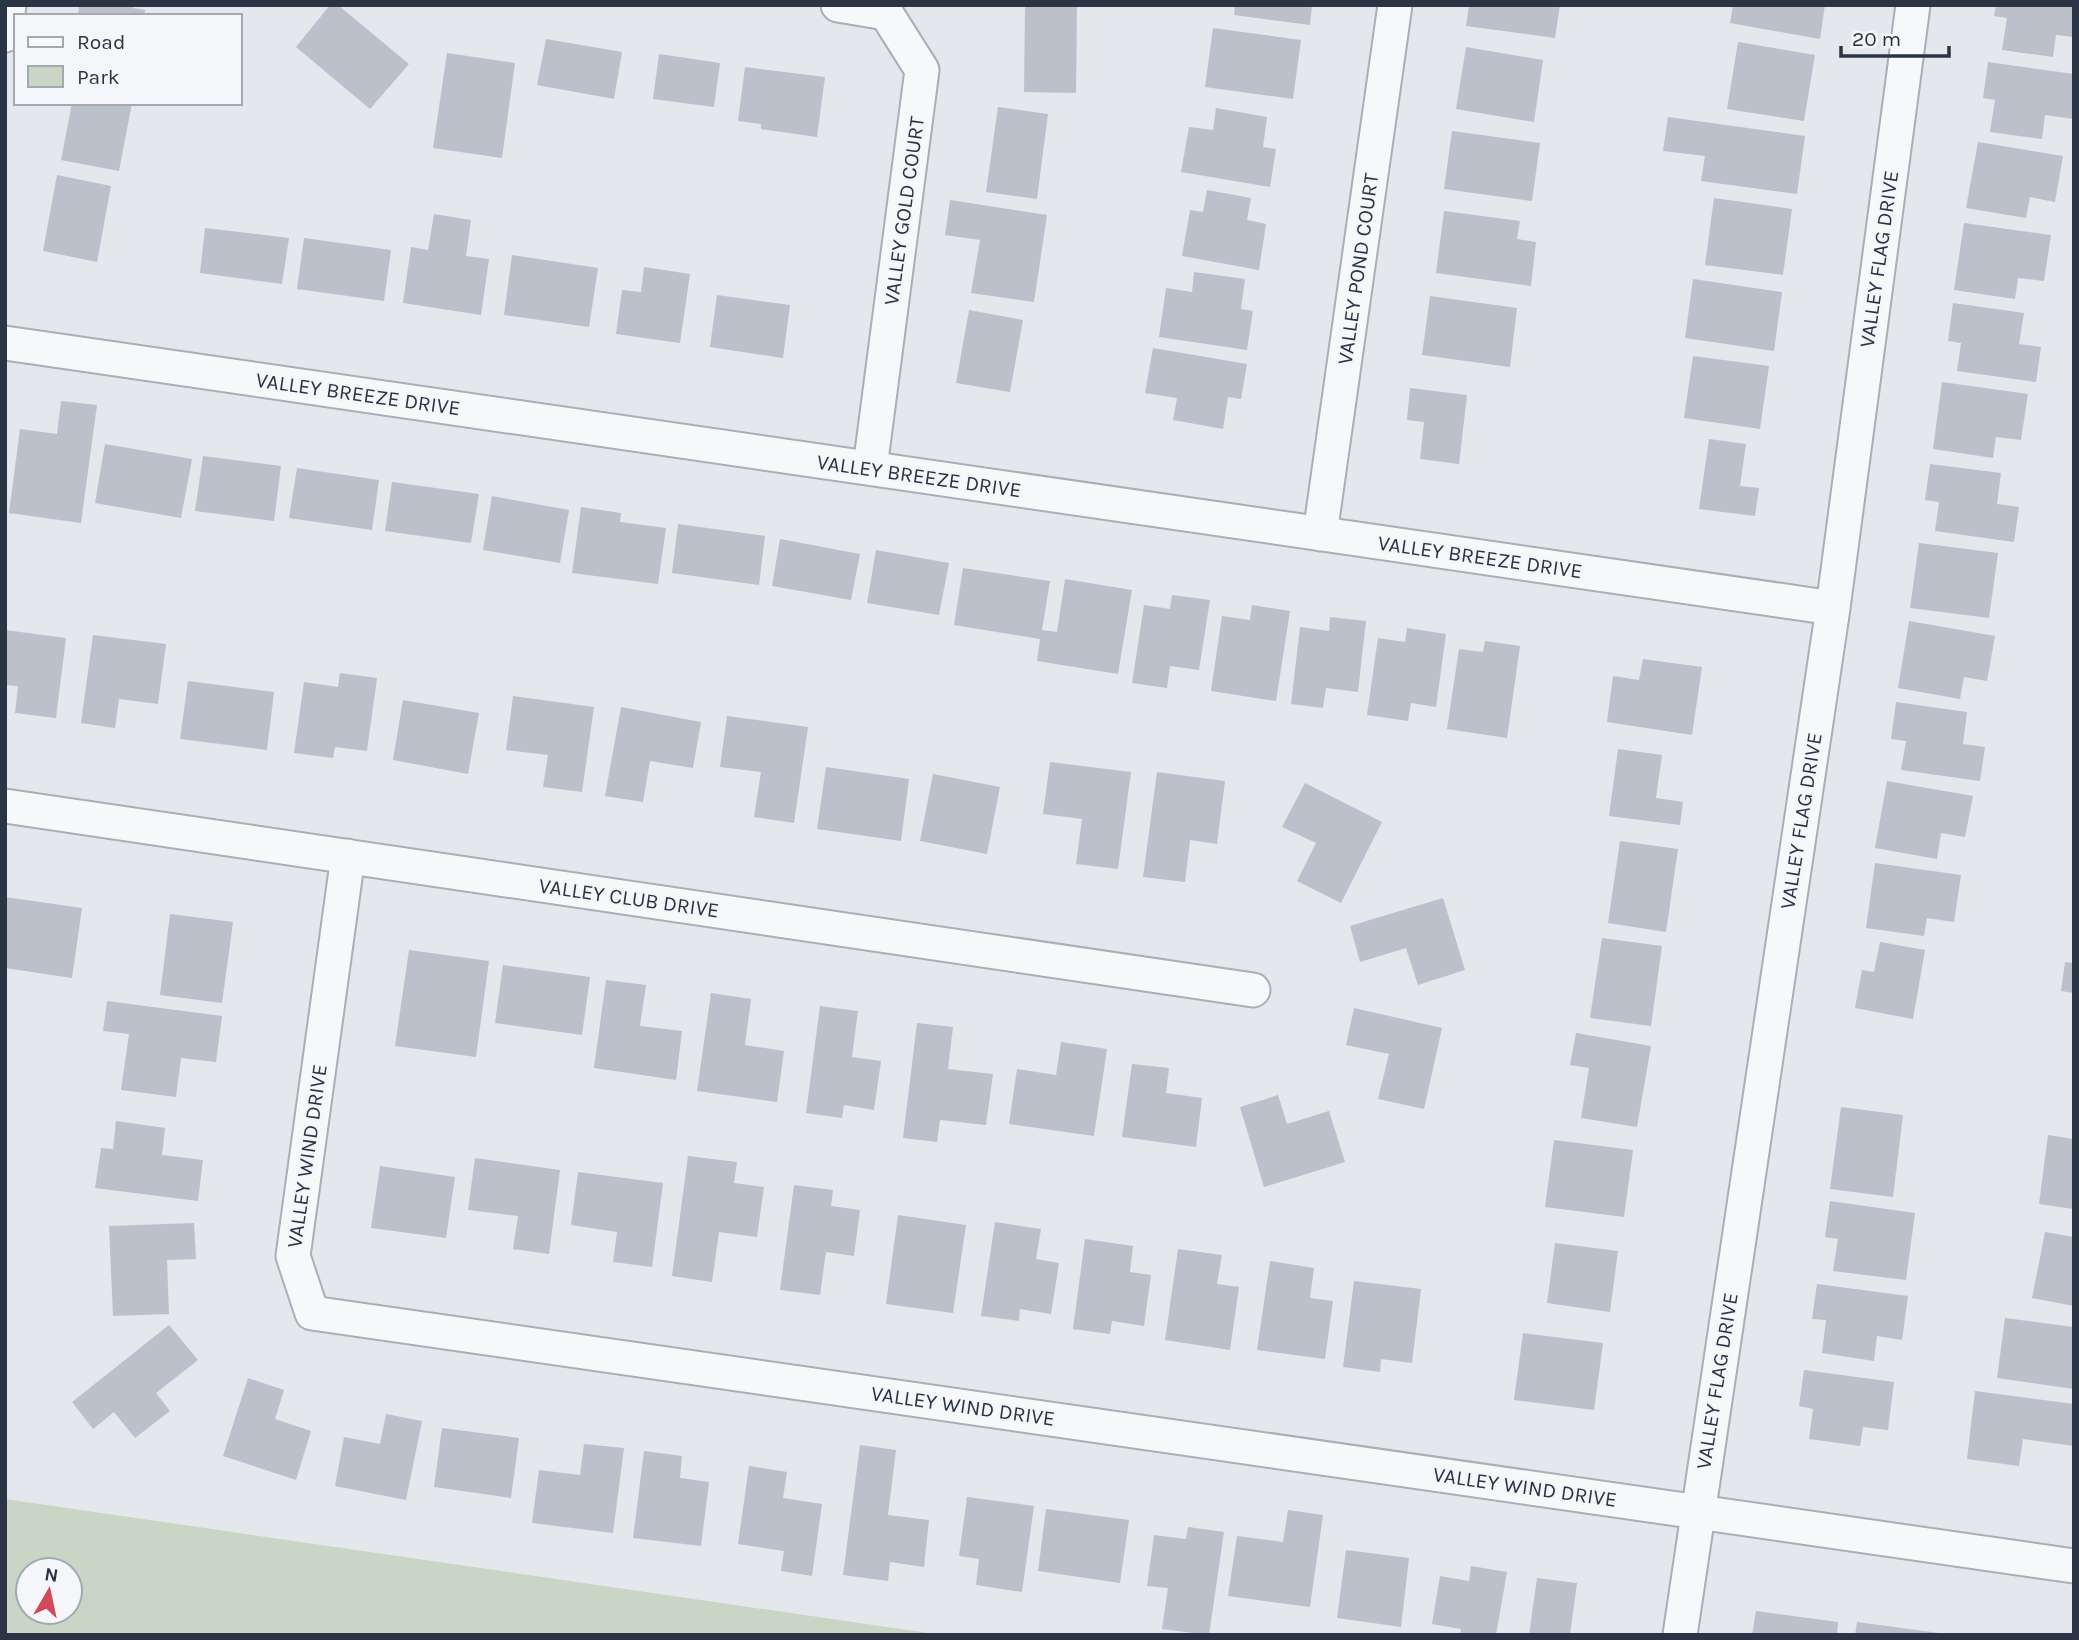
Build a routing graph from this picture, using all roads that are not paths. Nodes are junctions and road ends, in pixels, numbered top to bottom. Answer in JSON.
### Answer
{"nodes":[{"id":1,"x":9,"y":5,"type":"edge"},
{"id":2,"x":838,"y":5,"type":"edge"},
{"id":3,"x":1395,"y":5,"type":"edge"},
{"id":4,"x":1913,"y":5,"type":"edge"},
{"id":5,"x":5,"y":35,"type":"edge"},
{"id":6,"x":5,"y":343,"type":"edge"},
{"id":7,"x":870,"y":468,"type":"junction"},
{"id":8,"x":1320,"y":534,"type":"junction"},
{"id":9,"x":1833,"y":608,"type":"junction"},
{"id":10,"x":5,"y":806,"type":"edge"},
{"id":11,"x":348,"y":856,"type":"junction"},
{"id":12,"x":1253,"y":990,"type":"dead end"},
{"id":13,"x":1698,"y":1512,"type":"junction"},
{"id":14,"x":2074,"y":1566,"type":"edge"},
{"id":15,"x":1680,"y":1635,"type":"edge"}],
"edges":[{"from":1,"to":5,"type":"street"},
{"from":2,"to":7,"type":"street","name":"VALLEY GOLD COURT"},
{"from":3,"to":8,"type":"street","name":"VALLEY POND COURT"},
{"from":4,"to":9,"type":"street","name":"VALLEY FLAG DRIVE"},
{"from":6,"to":7,"type":"street","name":"VALLEY BREEZE DRIVE"},
{"from":7,"to":8,"type":"street","name":"VALLEY BREEZE DRIVE"},
{"from":8,"to":9,"type":"street","name":"VALLEY BREEZE DRIVE"},
{"from":9,"to":13,"type":"street","name":"VALLEY FLAG DRIVE"},
{"from":10,"to":11,"type":"street","name":"VALLEY CLUB DRIVE"},
{"from":11,"to":12,"type":"street","name":"VALLEY CLUB DRIVE"},
{"from":11,"to":13,"type":"street","name":"VALLEY WIND DRIVE"},
{"from":13,"to":14,"type":"street","name":"VALLEY WIND DRIVE"},
{"from":13,"to":15,"type":"street","name":"VALLEY FLAG DRIVE"}]}
